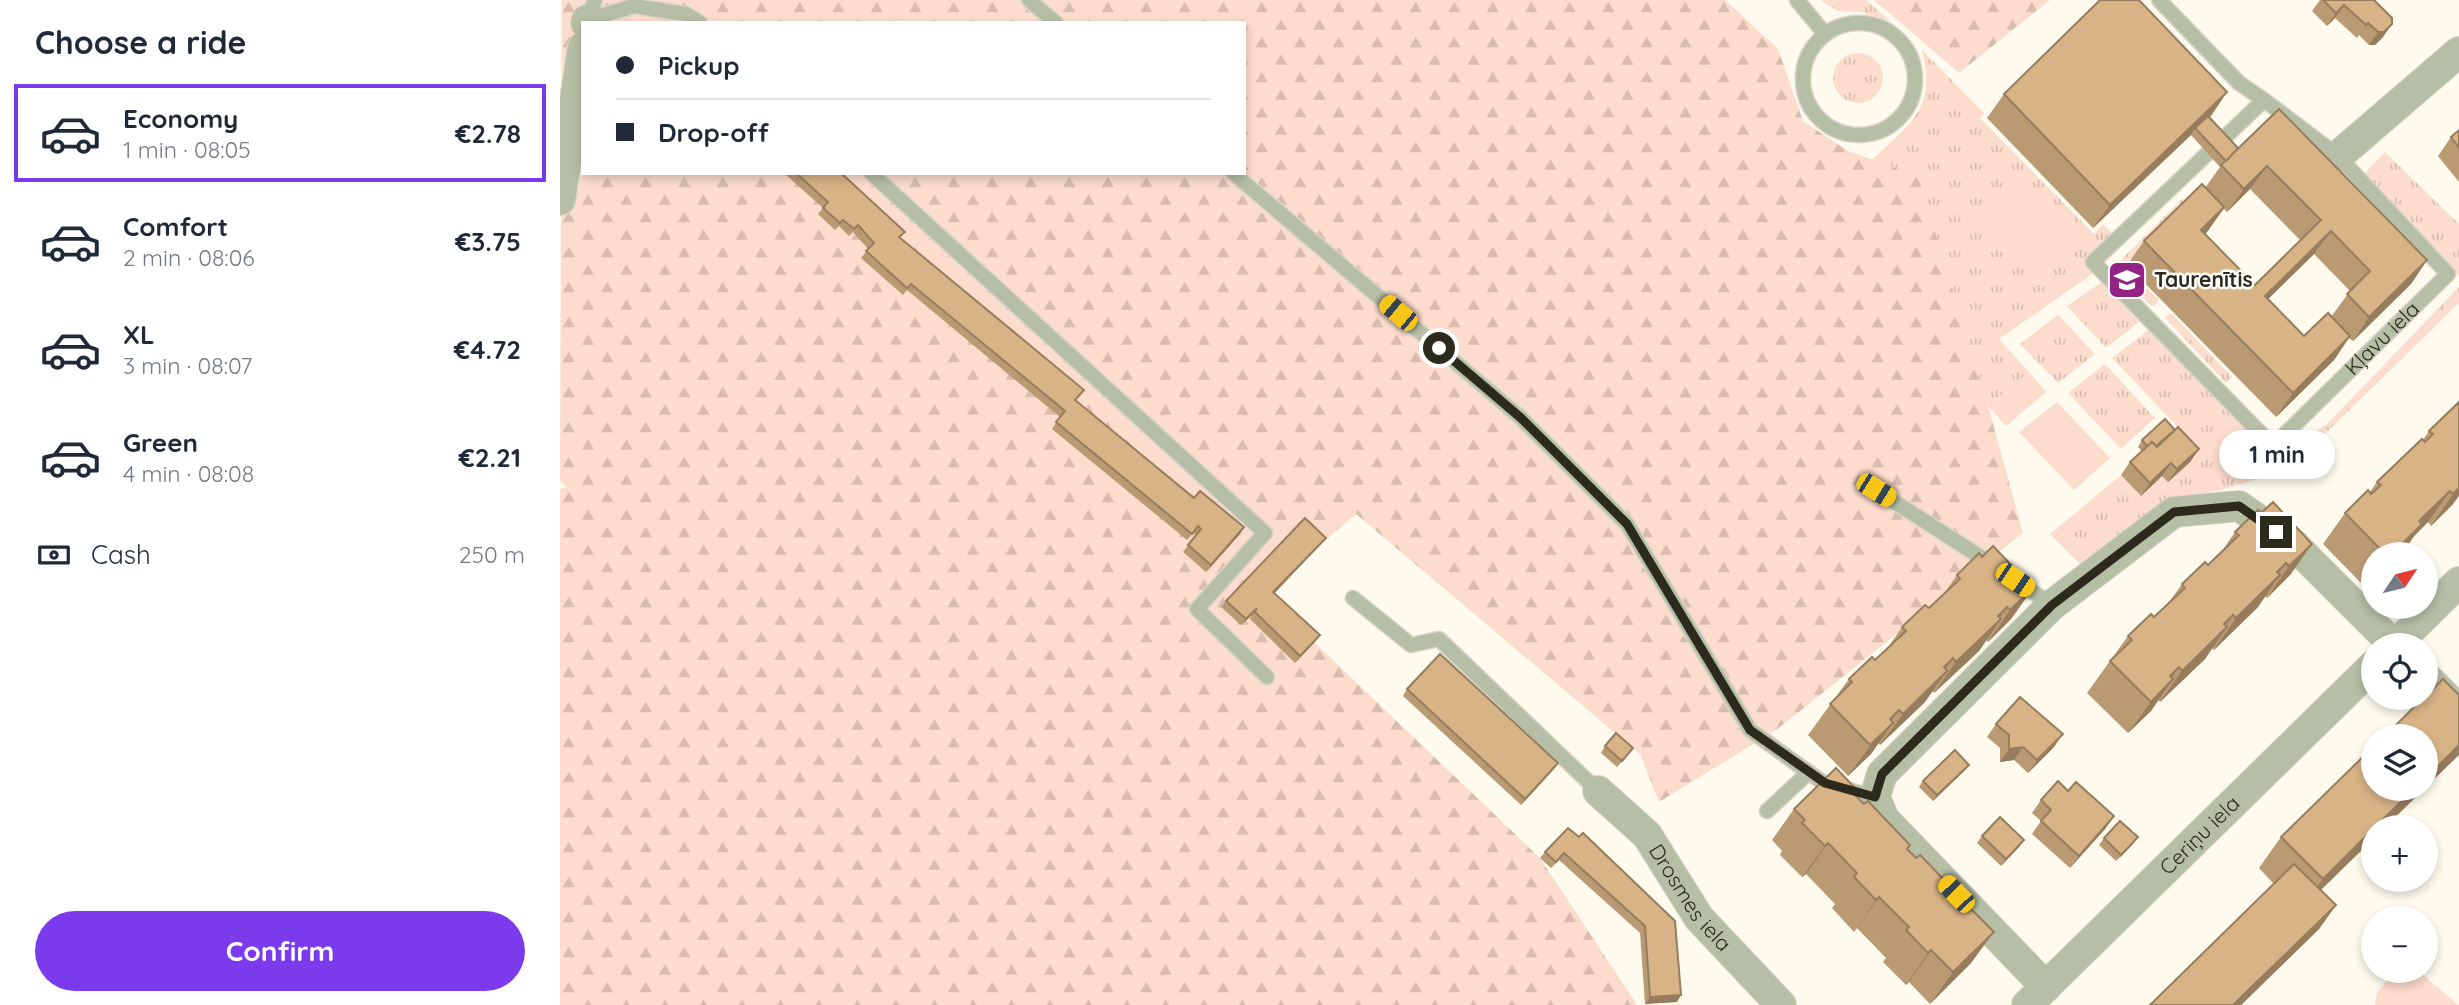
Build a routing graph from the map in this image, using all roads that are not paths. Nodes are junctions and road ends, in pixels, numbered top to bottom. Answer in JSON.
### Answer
{"nodes":[{"id":1,"x":1030,"y":0,"type":"edge"},
{"id":2,"x":1797,"y":0,"type":"edge"},
{"id":3,"x":2159,"y":0,"type":"edge"},
{"id":4,"x":591,"y":21,"type":"edge"},
{"id":5,"x":697,"y":21,"type":"edge"},
{"id":6,"x":1054,"y":21,"type":"edge"},
{"id":7,"x":1825,"y":34,"type":"junction"},
{"id":8,"x":2459,"y":52,"type":"edge"},
{"id":9,"x":581,"y":66,"type":"edge"},
{"id":10,"x":2264,"y":100,"type":"junction"},
{"id":11,"x":2221,"y":141,"type":"edge"},
{"id":12,"x":2208,"y":153,"type":"edge"},
{"id":13,"x":2339,"y":156,"type":"junction"},
{"id":14,"x":873,"y":175,"type":"edge"},
{"id":15,"x":1235,"y":175,"type":"edge"},
{"id":16,"x":560,"y":200,"type":"edge"},
{"id":17,"x":1876,"y":490,"type":"dead end"},
{"id":18,"x":2457,"y":587,"type":"edge"},
{"id":19,"x":1353,"y":598,"type":"dead end"},
{"id":20,"x":2052,"y":605,"type":"junction"},
{"id":21,"x":2381,"y":633,"type":"edge"},
{"id":22,"x":2408,"y":633,"type":"edge"},
{"id":23,"x":1267,"y":677,"type":"dead end"},
{"id":24,"x":2361,"y":678,"type":"edge"},
{"id":25,"x":2438,"y":689,"type":"edge"},
{"id":26,"x":2459,"y":710,"type":"edge"},
{"id":27,"x":1809,"y":772,"type":"junction"},
{"id":28,"x":1598,"y":791,"type":"joint"},
{"id":29,"x":1875,"y":797,"type":"junction"},
{"id":30,"x":1767,"y":811,"type":"dead end"},
{"id":31,"x":2036,"y":996,"type":"edge"},
{"id":32,"x":1781,"y":1005,"type":"edge"}],
"edges":[{"from":1,"to":6,"type":"lane"},
{"from":2,"to":7,"type":"lane"},
{"from":3,"to":10,"type":"lane"},
{"from":4,"to":5,"type":"lane"},
{"from":7,"to":7,"type":"lane"},
{"from":8,"to":13,"type":"street"},
{"from":9,"to":16,"type":"street"},
{"from":10,"to":11,"type":"lane"},
{"from":10,"to":13,"type":"lane"},
{"from":12,"to":13,"type":"lane","name":"Kļavu iela"},
{"from":14,"to":23,"type":"lane"},
{"from":15,"to":27,"type":"lane"},
{"from":17,"to":20,"type":"lane"},
{"from":18,"to":22,"type":"street"},
{"from":19,"to":28,"type":"lane"},
{"from":20,"to":21,"type":"street"},
{"from":20,"to":29,"type":"street"},
{"from":24,"to":31,"type":"street","name":"Ceriņu iela"},
{"from":25,"to":26,"type":"street"},
{"from":27,"to":29,"type":"lane"},
{"from":27,"to":30,"type":"lane"},
{"from":28,"to":32,"type":"street","name":"Drosmes iela"},
{"from":29,"to":31,"type":"street"}]}
